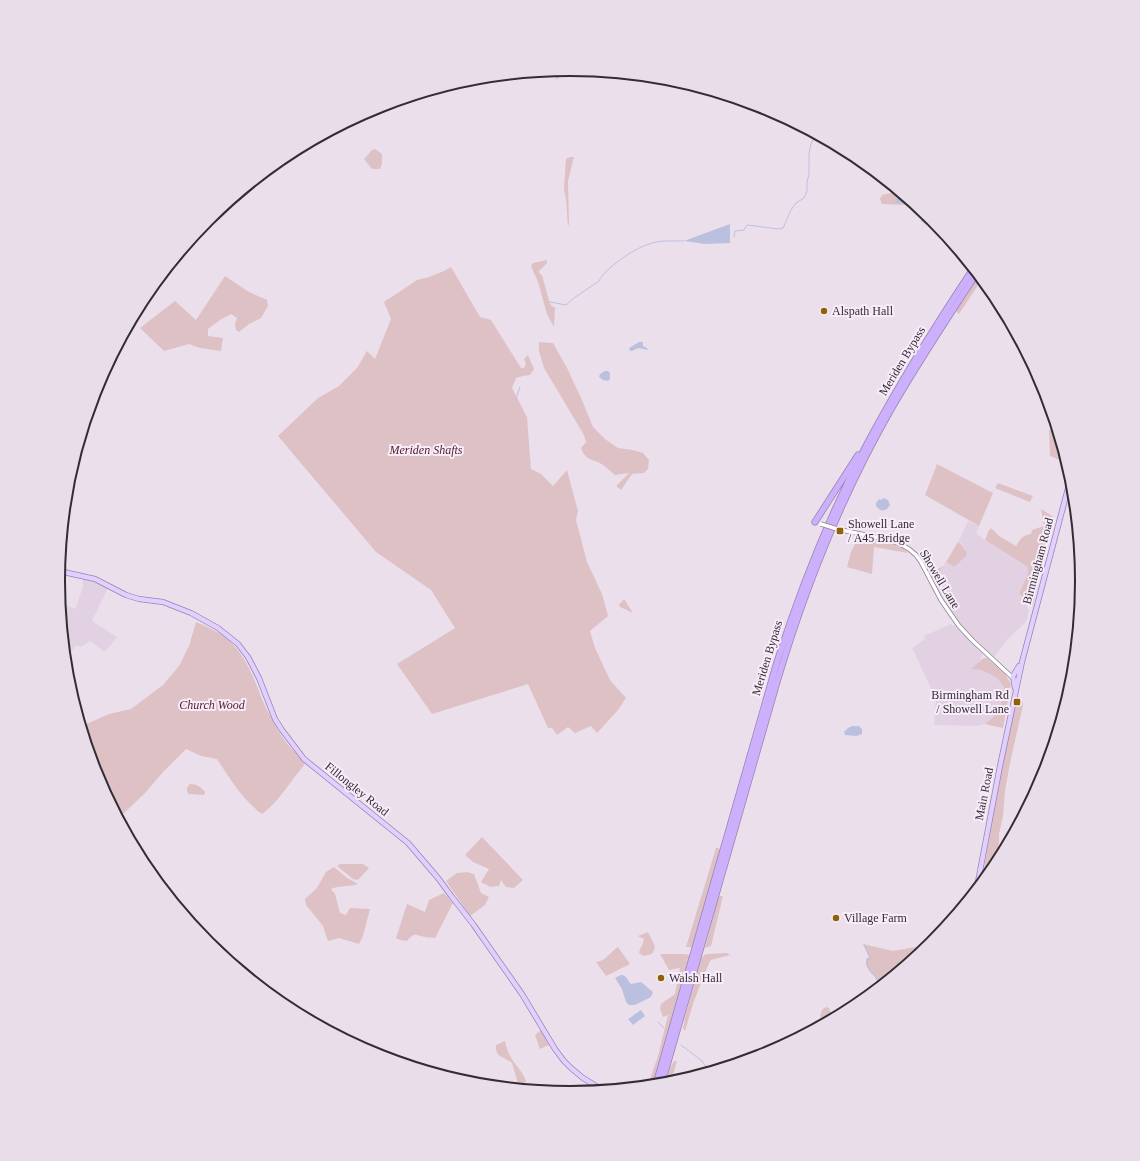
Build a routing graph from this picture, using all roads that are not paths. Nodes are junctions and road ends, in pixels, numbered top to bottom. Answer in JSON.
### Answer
{"nodes":[{"id":1,"x":971,"y":273,"type":"edge"},
{"id":2,"x":974,"y":277,"type":"edge"},
{"id":3,"x":866,"y":445,"type":"junction"},
{"id":4,"x":1067,"y":492,"type":"edge"},
{"id":5,"x":815,"y":522,"type":"joint"},
{"id":6,"x":65,"y":572,"type":"edge"},
{"id":7,"x":1015,"y":676,"type":"junction"},
{"id":8,"x":750,"y":767,"type":"junction"},
{"id":9,"x":744,"y":785,"type":"junction"},
{"id":10,"x":980,"y":875,"type":"edge"},
{"id":11,"x":664,"y":1077,"type":"edge"},
{"id":12,"x":658,"y":1078,"type":"edge"},
{"id":13,"x":593,"y":1085,"type":"edge"}],
"edges":[{"from":1,"to":3,"type":"highway","name":"Meriden Bypass"},
{"from":2,"to":8,"type":"highway","name":"Meriden Bypass"},
{"from":3,"to":5,"type":"highway"},
{"from":3,"to":8,"type":"highway","name":"Meriden Bypass"},
{"from":4,"to":7,"type":"main road","name":"Birmingham Road"},
{"from":5,"to":7,"type":"street","name":"Showell Lane","bridge":true},
{"from":6,"to":13,"type":"main road","name":"Fillongley Road"},
{"from":7,"to":10,"type":"main road","name":"Main Road"},
{"from":8,"to":9,"type":"highway","name":"Meriden Bypass"},
{"from":9,"to":11,"type":"highway","name":"Meriden Bypass"},
{"from":9,"to":12,"type":"highway","name":"Meriden Bypass"}]}
